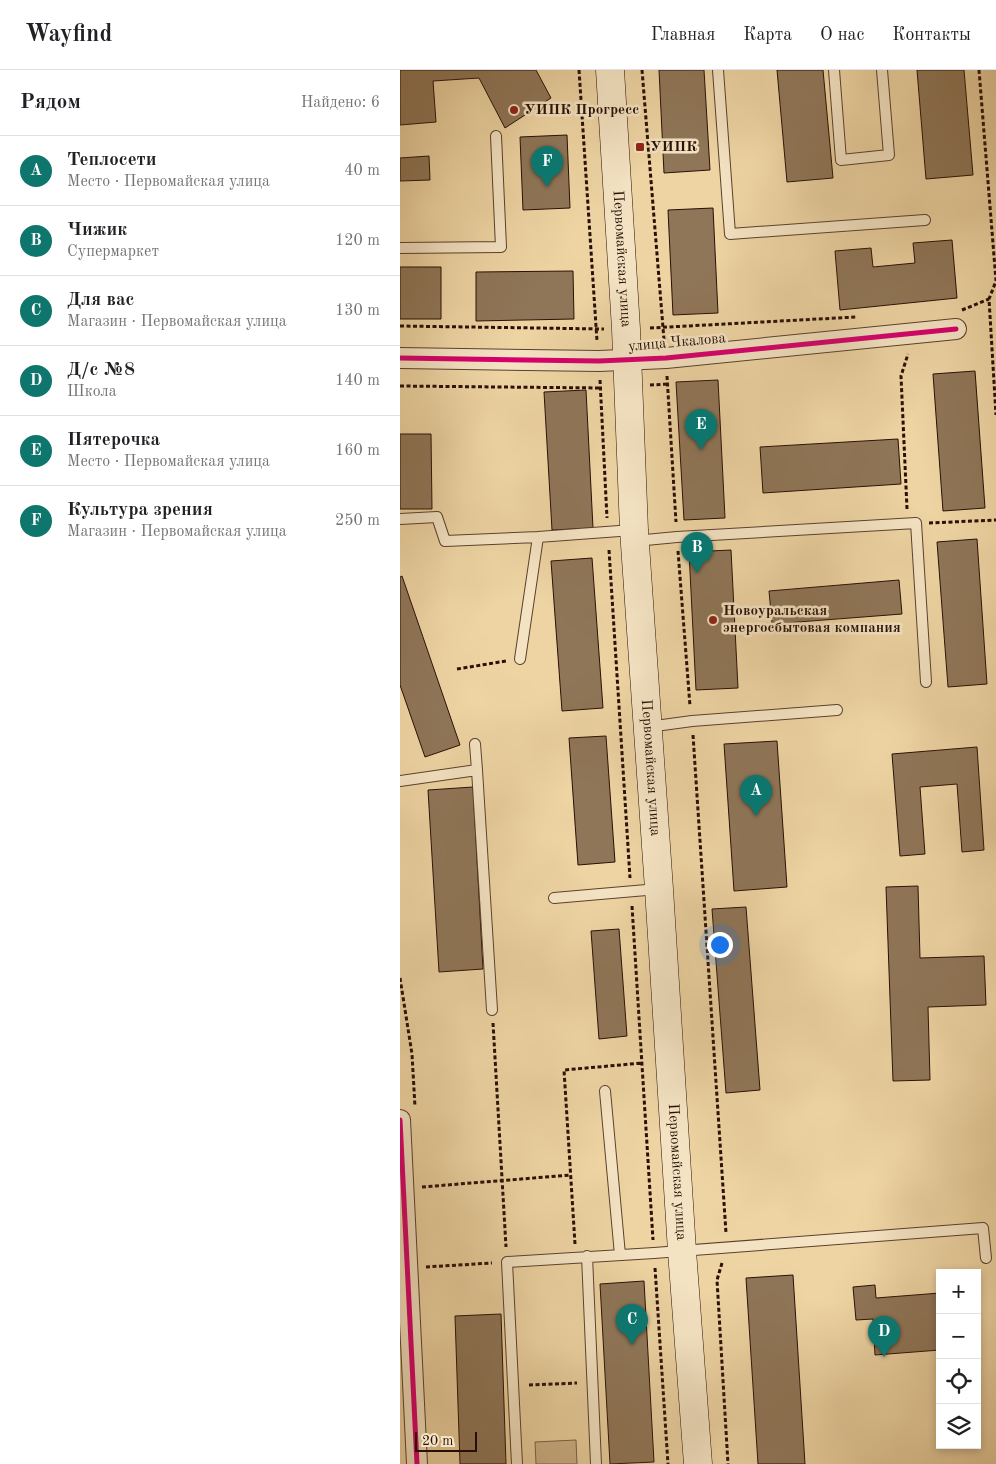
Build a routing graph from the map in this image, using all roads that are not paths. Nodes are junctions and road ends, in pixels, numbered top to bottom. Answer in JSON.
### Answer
{"nodes":[{"id":1,"x":610,"y":70,"type":"edge"},
{"id":2,"x":718,"y":70,"type":"edge"},
{"id":3,"x":834,"y":70,"type":"edge"},
{"id":4,"x":882,"y":70,"type":"edge"},
{"id":5,"x":496,"y":136,"type":"dead end"},
{"id":6,"x":925,"y":220,"type":"dead end"},
{"id":7,"x":400,"y":248,"type":"edge"},
{"id":8,"x":956,"y":329,"type":"road end"},
{"id":9,"x":400,"y":358,"type":"edge"},
{"id":10,"x":628,"y":373,"type":"junction"},
{"id":11,"x":400,"y":519,"type":"edge"},
{"id":12,"x":626,"y":534,"type":"junction"},
{"id":13,"x":538,"y":537,"type":"junction"},
{"id":14,"x":520,"y":659,"type":"road end"},
{"id":15,"x":926,"y":682,"type":"dead end"},
{"id":16,"x":837,"y":710,"type":"dead end"},
{"id":17,"x":647,"y":727,"type":"junction"},
{"id":18,"x":475,"y":744,"type":"dead end"},
{"id":19,"x":477,"y":770,"type":"junction"},
{"id":20,"x":400,"y":782,"type":"edge"},
{"id":21,"x":659,"y":889,"type":"junction"},
{"id":22,"x":554,"y":898,"type":"dead end"},
{"id":23,"x":492,"y":1010,"type":"road end"},
{"id":24,"x":605,"y":1091,"type":"dead end"},
{"id":25,"x":400,"y":1120,"type":"edge"},
{"id":26,"x":682,"y":1251,"type":"junction"},
{"id":27,"x":620,"y":1255,"type":"junction"},
{"id":28,"x":587,"y":1256,"type":"junction"},
{"id":29,"x":986,"y":1258,"type":"dead end"},
{"id":30,"x":417,"y":1464,"type":"edge"},
{"id":31,"x":516,"y":1464,"type":"edge"},
{"id":32,"x":596,"y":1464,"type":"edge"},
{"id":33,"x":698,"y":1464,"type":"edge"}],
"edges":[{"from":1,"to":10,"type":"main road","name":"Первомайская улица"},
{"from":2,"to":6,"type":"lane"},
{"from":3,"to":4,"type":"lane"},
{"from":5,"to":7,"type":"lane"},
{"from":8,"to":10,"type":"street","name":"улица Чкалова"},
{"from":9,"to":10,"type":"street","name":"улица Чкалова"},
{"from":10,"to":12,"type":"main road","name":"Первомайская улица"},
{"from":11,"to":13,"type":"lane"},
{"from":12,"to":13,"type":"lane"},
{"from":12,"to":15,"type":"lane"},
{"from":12,"to":17,"type":"main road","name":"Первомайская улица"},
{"from":13,"to":14,"type":"lane"},
{"from":16,"to":17,"type":"lane"},
{"from":17,"to":21,"type":"main road","name":"Первомайская улица"},
{"from":18,"to":19,"type":"lane"},
{"from":19,"to":20,"type":"lane"},
{"from":19,"to":23,"type":"lane"},
{"from":21,"to":22,"type":"lane"},
{"from":21,"to":26,"type":"main road","name":"Первомайская улица"},
{"from":24,"to":27,"type":"lane"},
{"from":25,"to":30,"type":"street"},
{"from":26,"to":27,"type":"lane"},
{"from":26,"to":29,"type":"lane"},
{"from":26,"to":33,"type":"main road","name":"Первомайская улица"},
{"from":27,"to":28,"type":"lane"},
{"from":28,"to":31,"type":"lane"},
{"from":28,"to":32,"type":"lane"}]}
